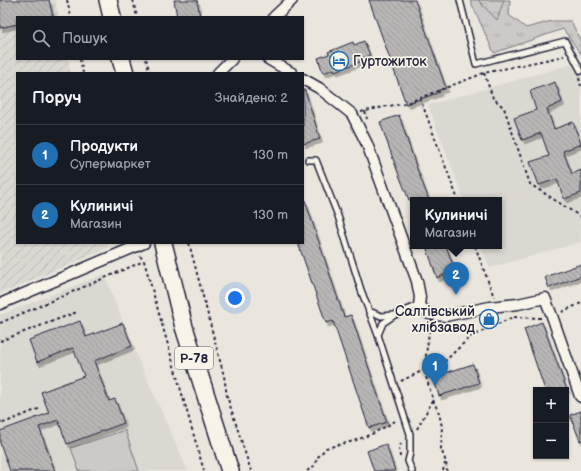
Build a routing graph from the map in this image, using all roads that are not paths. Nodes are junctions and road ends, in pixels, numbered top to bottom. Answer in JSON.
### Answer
{"nodes":[{"id":1,"x":108,"y":0,"type":"edge"},
{"id":2,"x":292,"y":0,"type":"edge"},
{"id":3,"x":460,"y":0,"type":"edge"},
{"id":4,"x":112,"y":16,"type":"edge"},
{"id":5,"x":275,"y":16,"type":"edge"},
{"id":6,"x":122,"y":60,"type":"edge"},
{"id":7,"x":231,"y":60,"type":"edge"},
{"id":8,"x":270,"y":60,"type":"edge"},
{"id":9,"x":581,"y":71,"type":"edge"},
{"id":10,"x":125,"y":72,"type":"edge"},
{"id":11,"x":219,"y":72,"type":"edge"},
{"id":12,"x":290,"y":72,"type":"edge"},
{"id":13,"x":304,"y":80,"type":"edge"},
{"id":14,"x":308,"y":160,"type":"dead end"},
{"id":15,"x":142,"y":244,"type":"edge"},
{"id":16,"x":163,"y":244,"type":"edge"},
{"id":17,"x":0,"y":304,"type":"edge"},
{"id":18,"x":419,"y":305,"type":"junction"},
{"id":19,"x":369,"y":311,"type":"junction"},
{"id":20,"x":395,"y":315,"type":"junction"},
{"id":21,"x":378,"y":335,"type":"junction"},
{"id":22,"x":581,"y":397,"type":"edge"},
{"id":23,"x":230,"y":471,"type":"edge"},
{"id":24,"x":412,"y":471,"type":"edge"}],
"edges":[{"from":1,"to":4,"type":"highway"},
{"from":2,"to":5,"type":"street"},
{"from":3,"to":9,"type":"lane"},
{"from":6,"to":10,"type":"highway"},
{"from":7,"to":11,"type":"street"},
{"from":8,"to":12,"type":"street"},
{"from":13,"to":18,"type":"street"},
{"from":14,"to":19,"type":"lane"},
{"from":15,"to":17,"type":"street"},
{"from":16,"to":23,"type":"highway","number":"Р-78"},
{"from":18,"to":20,"type":"lane"},
{"from":18,"to":22,"type":"street"},
{"from":19,"to":20,"type":"lane"},
{"from":19,"to":21,"type":"lane"},
{"from":20,"to":21,"type":"lane"},
{"from":21,"to":24,"type":"lane"}]}
